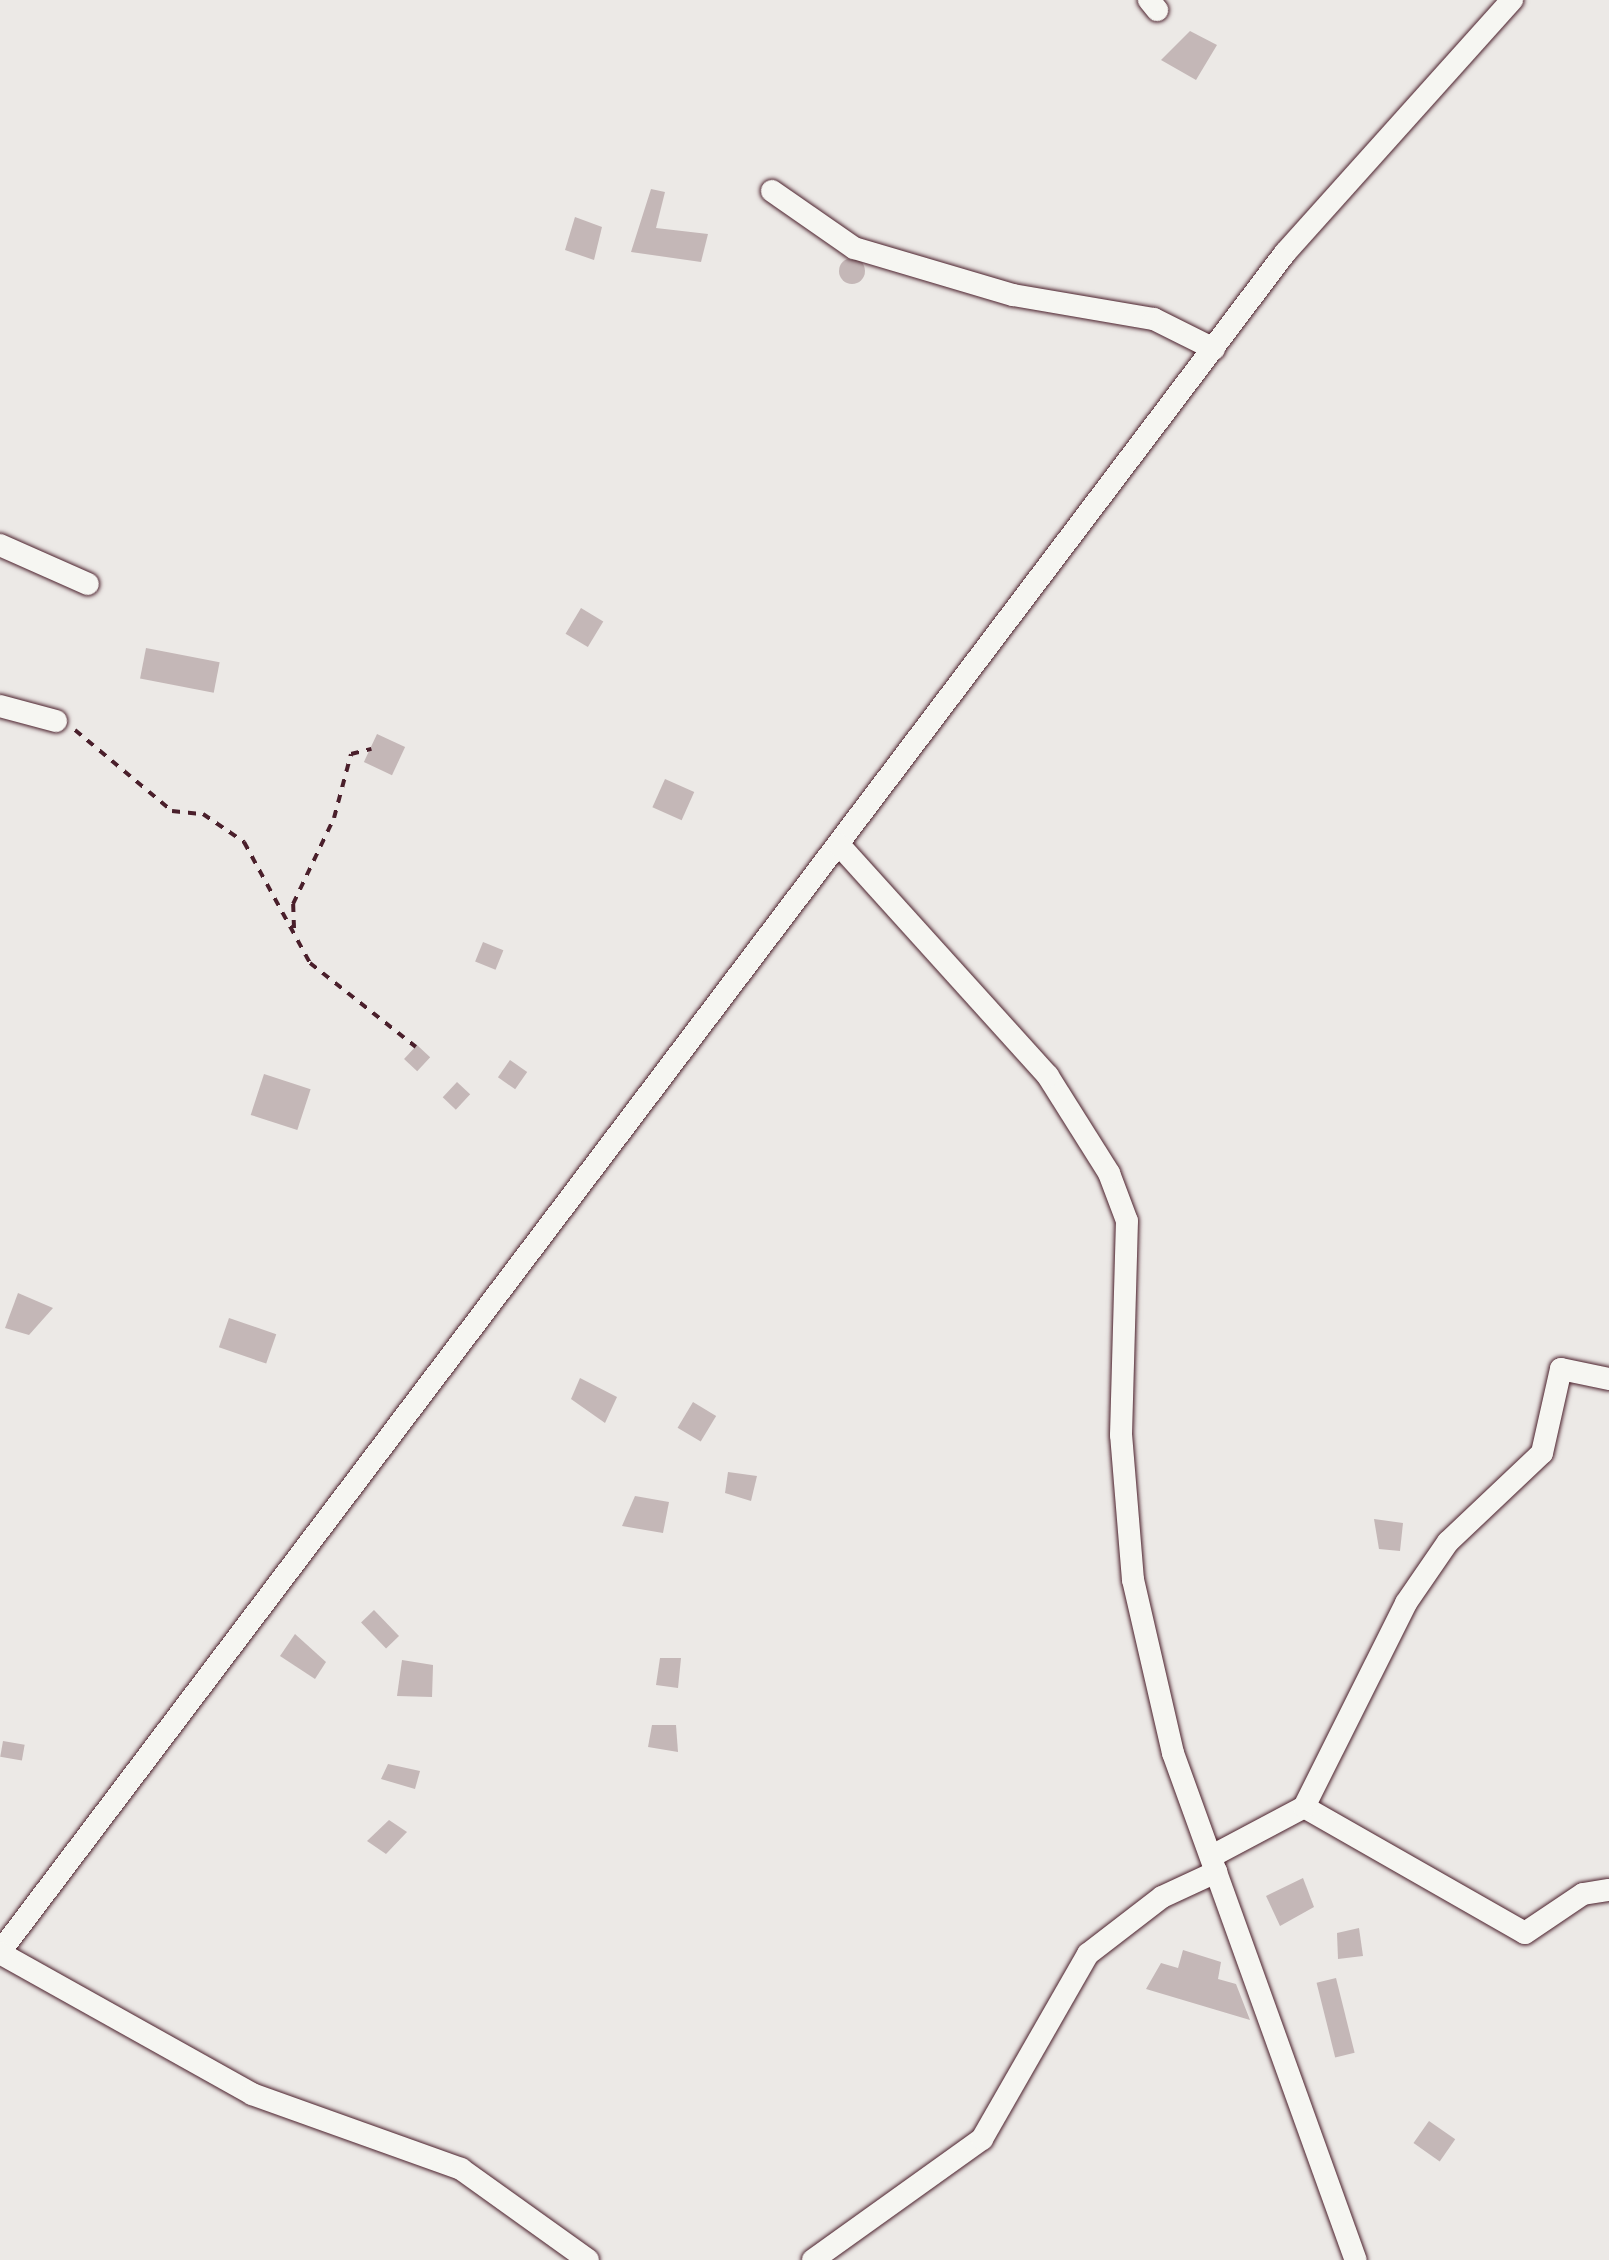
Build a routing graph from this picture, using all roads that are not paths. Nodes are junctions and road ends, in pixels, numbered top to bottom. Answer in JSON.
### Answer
{"nodes":[{"id":1,"x":1512,"y":0,"type":"edge"},
{"id":2,"x":772,"y":191,"type":"dead end"},
{"id":3,"x":1214,"y":349,"type":"junction"},
{"id":4,"x":0,"y":545,"type":"edge"},
{"id":5,"x":88,"y":584,"type":"dead end"},
{"id":6,"x":0,"y":706,"type":"edge"},
{"id":7,"x":56,"y":721,"type":"road end"},
{"id":8,"x":839,"y":845,"type":"junction"},
{"id":9,"x":1609,"y":1378,"type":"edge"},
{"id":10,"x":1304,"y":1807,"type":"junction"},
{"id":11,"x":1214,"y":1864,"type":"junction"},
{"id":12,"x":1609,"y":1890,"type":"edge"},
{"id":13,"x":0,"y":1952,"type":"edge"},
{"id":14,"x":588,"y":2260,"type":"edge"},
{"id":15,"x":813,"y":2260,"type":"edge"},
{"id":16,"x":1356,"y":2260,"type":"edge"}],
"edges":[{"from":1,"to":3,"type":"street"},
{"from":2,"to":3,"type":"street"},
{"from":3,"to":8,"type":"street"},
{"from":4,"to":5,"type":"street"},
{"from":6,"to":7,"type":"street"},
{"from":8,"to":11,"type":"street"},
{"from":8,"to":13,"type":"street"},
{"from":9,"to":10,"type":"street"},
{"from":10,"to":11,"type":"street"},
{"from":10,"to":12,"type":"street"},
{"from":11,"to":15,"type":"street"},
{"from":11,"to":16,"type":"street"},
{"from":13,"to":14,"type":"street"}]}
